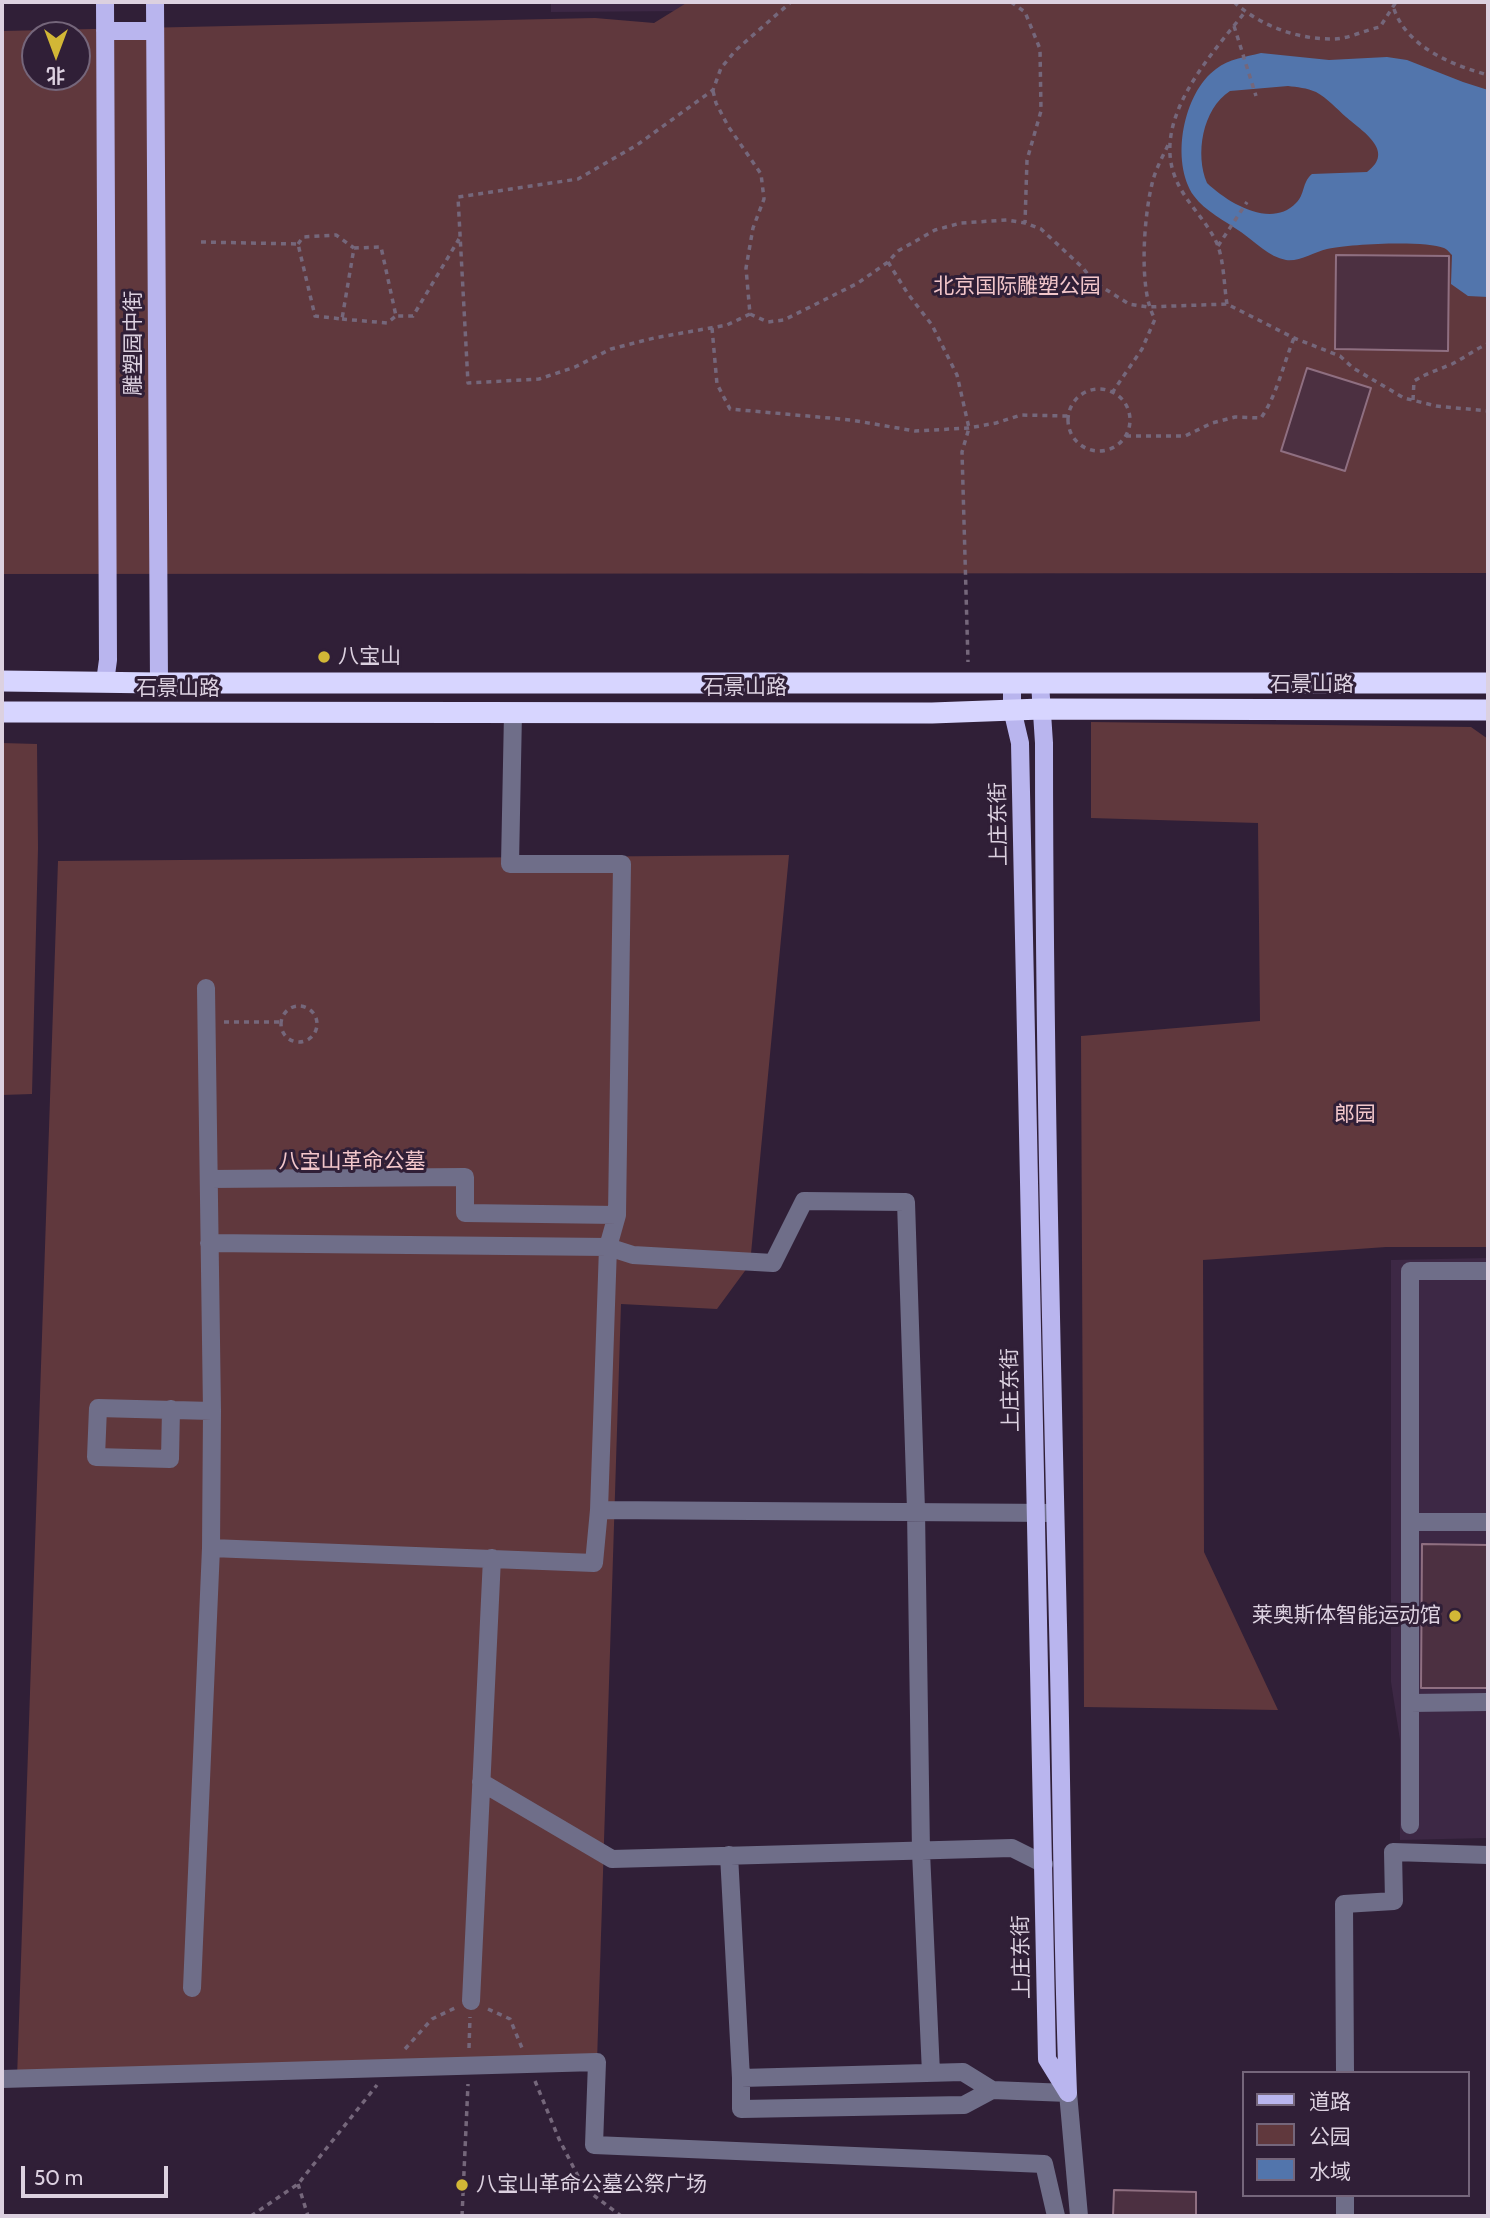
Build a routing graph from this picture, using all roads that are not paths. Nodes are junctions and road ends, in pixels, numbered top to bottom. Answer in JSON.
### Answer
{"nodes":[{"id":1,"x":105,"y":2,"type":"edge"},
{"id":2,"x":155,"y":2,"type":"edge"},
{"id":3,"x":105,"y":31,"type":"junction"},
{"id":4,"x":155,"y":31,"type":"junction"},
{"id":5,"x":2,"y":681,"type":"edge"},
{"id":6,"x":105,"y":682,"type":"junction"},
{"id":7,"x":1012,"y":682,"type":"junction"},
{"id":8,"x":159,"y":683,"type":"junction"},
{"id":9,"x":1040,"y":683,"type":"junction"},
{"id":10,"x":1488,"y":683,"type":"edge"},
{"id":11,"x":1013,"y":709,"type":"junction"},
{"id":12,"x":1041,"y":709,"type":"junction"},
{"id":13,"x":1488,"y":710,"type":"edge"},
{"id":14,"x":2,"y":712,"type":"edge"},
{"id":15,"x":513,"y":713,"type":"junction"},
{"id":16,"x":206,"y":988,"type":"dead end"},
{"id":17,"x":209,"y":1179,"type":"junction"},
{"id":18,"x":617,"y":1215,"type":"junction"},
{"id":19,"x":209,"y":1242,"type":"junction"},
{"id":20,"x":608,"y":1247,"type":"junction"},
{"id":21,"x":1488,"y":1271,"type":"edge"},
{"id":22,"x":171,"y":1409,"type":"junction"},
{"id":23,"x":212,"y":1411,"type":"junction"},
{"id":24,"x":599,"y":1510,"type":"junction"},
{"id":25,"x":916,"y":1510,"type":"junction"},
{"id":26,"x":1036,"y":1512,"type":"junction"},
{"id":27,"x":1055,"y":1513,"type":"junction"},
{"id":28,"x":1410,"y":1522,"type":"junction"},
{"id":29,"x":1488,"y":1522,"type":"edge"},
{"id":30,"x":211,"y":1548,"type":"junction"},
{"id":31,"x":492,"y":1558,"type":"junction"},
{"id":32,"x":1488,"y":1702,"type":"edge"},
{"id":33,"x":1410,"y":1703,"type":"junction"},
{"id":34,"x":481,"y":1782,"type":"junction"},
{"id":35,"x":1410,"y":1825,"type":"dead end"},
{"id":36,"x":921,"y":1852,"type":"junction"},
{"id":37,"x":729,"y":1855,"type":"junction"},
{"id":38,"x":1488,"y":1855,"type":"edge"},
{"id":39,"x":1044,"y":1864,"type":"junction"},
{"id":40,"x":192,"y":1988,"type":"dead end"},
{"id":41,"x":471,"y":2001,"type":"road end"},
{"id":42,"x":1345,"y":2071,"type":"edge"},
{"id":43,"x":931,"y":2073,"type":"junction"},
{"id":44,"x":741,"y":2078,"type":"junction"},
{"id":45,"x":2,"y":2079,"type":"edge"},
{"id":46,"x":992,"y":2090,"type":"junction"},
{"id":47,"x":1068,"y":2093,"type":"junction"},
{"id":48,"x":1345,"y":2197,"type":"edge"},
{"id":49,"x":1056,"y":2216,"type":"edge"},
{"id":50,"x":1079,"y":2216,"type":"edge"},
{"id":51,"x":1345,"y":2216,"type":"edge"}],
"edges":[{"from":1,"to":3,"type":"main road","name":"雕塑园中街"},
{"from":2,"to":4,"type":"main road","name":"雕塑园中街"},
{"from":3,"to":4,"type":"main road"},
{"from":3,"to":6,"type":"main road","name":"雕塑园中街"},
{"from":4,"to":8,"type":"main road","name":"雕塑园中街"},
{"from":5,"to":6,"type":"highway","name":"石景山路"},
{"from":6,"to":8,"type":"highway","name":"石景山路"},
{"from":7,"to":8,"type":"highway","name":"石景山路"},
{"from":7,"to":9,"type":"highway","name":"石景山路"},
{"from":7,"to":11,"type":"main road","name":"上庄东街"},
{"from":9,"to":10,"type":"highway","name":"石景山路"},
{"from":9,"to":12,"type":"main road","name":"上庄东街"},
{"from":11,"to":12,"type":"highway","name":"石景山路"},
{"from":11,"to":15,"type":"highway","name":"石景山路"},
{"from":11,"to":26,"type":"main road","name":"上庄东街"},
{"from":12,"to":13,"type":"highway","name":"石景山路"},
{"from":12,"to":27,"type":"main road","name":"上庄东街"},
{"from":14,"to":15,"type":"highway","name":"石景山路"},
{"from":15,"to":18,"type":"street"},
{"from":16,"to":17,"type":"street"},
{"from":17,"to":18,"type":"street"},
{"from":17,"to":19,"type":"street"},
{"from":18,"to":20,"type":"street"},
{"from":19,"to":20,"type":"street"},
{"from":19,"to":23,"type":"street"},
{"from":20,"to":24,"type":"street"},
{"from":20,"to":25,"type":"street"},
{"from":21,"to":28,"type":"street"},
{"from":22,"to":22,"type":"street"},
{"from":22,"to":23,"type":"street"},
{"from":23,"to":30,"type":"street"},
{"from":24,"to":25,"type":"street"},
{"from":24,"to":31,"type":"street"},
{"from":25,"to":26,"type":"street"},
{"from":25,"to":36,"type":"street"},
{"from":26,"to":27,"type":"street"},
{"from":26,"to":39,"type":"main road","name":"上庄东街"},
{"from":27,"to":47,"type":"main road","name":"上庄东街"},
{"from":28,"to":29,"type":"street"},
{"from":28,"to":33,"type":"street"},
{"from":30,"to":31,"type":"street"},
{"from":30,"to":40,"type":"street"},
{"from":31,"to":34,"type":"street"},
{"from":32,"to":33,"type":"street"},
{"from":33,"to":35,"type":"street"},
{"from":34,"to":37,"type":"street"},
{"from":34,"to":41,"type":"street"},
{"from":36,"to":37,"type":"street"},
{"from":36,"to":39,"type":"street"},
{"from":36,"to":43,"type":"street"},
{"from":37,"to":44,"type":"street"},
{"from":38,"to":42,"type":"street"},
{"from":39,"to":47,"type":"main road","name":"上庄东街"},
{"from":43,"to":44,"type":"street"},
{"from":43,"to":46,"type":"street"},
{"from":44,"to":46,"type":"street"},
{"from":45,"to":49,"type":"street"},
{"from":46,"to":47,"type":"street"},
{"from":47,"to":50,"type":"street","name":"上庄东街"},
{"from":48,"to":51,"type":"street"}]}
